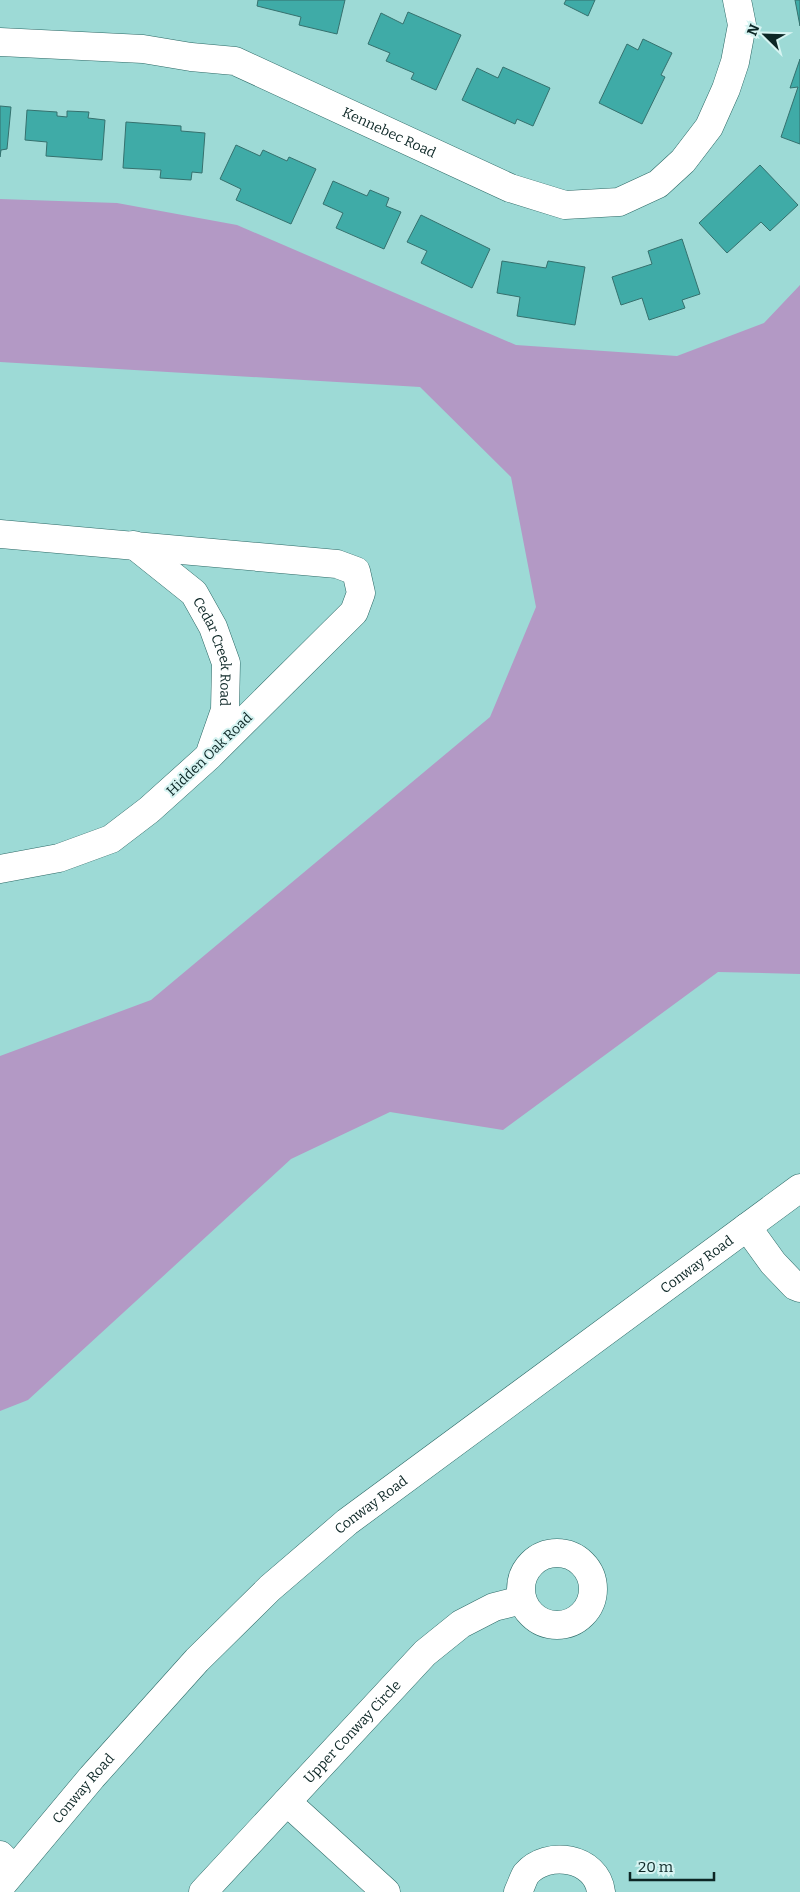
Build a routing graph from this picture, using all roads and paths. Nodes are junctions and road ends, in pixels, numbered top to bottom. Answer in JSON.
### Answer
{"nodes":[{"id":1,"x":737,"y":0,"type":"edge"},
{"id":2,"x":0,"y":42,"type":"edge"},
{"id":3,"x":0,"y":534,"type":"edge"},
{"id":4,"x":134,"y":545,"type":"junction"},
{"id":5,"x":208,"y":756,"type":"junction"},
{"id":6,"x":0,"y":869,"type":"edge"},
{"id":7,"x":800,"y":1188,"type":"edge"},
{"id":8,"x":746,"y":1227,"type":"junction"},
{"id":9,"x":800,"y":1288,"type":"edge"},
{"id":10,"x":522,"y":1600,"type":"dead end"},
{"id":11,"x":287,"y":1802,"type":"junction"},
{"id":12,"x":5,"y":1870,"type":"edge"},
{"id":13,"x":203,"y":1892,"type":"edge"},
{"id":14,"x":386,"y":1892,"type":"edge"},
{"id":15,"x":518,"y":1892,"type":"edge"},
{"id":16,"x":601,"y":1892,"type":"edge"}],
"edges":[{"from":1,"to":2,"type":"street","name":"Kennebec Road"},
{"from":3,"to":4,"type":"street"},
{"from":4,"to":5,"type":"street","name":"Cedar Creek Road"},
{"from":4,"to":5,"type":"street","name":"Hidden Oak Road"},
{"from":5,"to":6,"type":"street","name":"Hidden Oak Road"},
{"from":7,"to":8,"type":"street","name":"Conway Road"},
{"from":8,"to":9,"type":"street"},
{"from":8,"to":12,"type":"street","name":"Conway Road"},
{"from":10,"to":11,"type":"street","name":"Upper Conway Circle"},
{"from":11,"to":13,"type":"street","name":"Upper Conway Circle"},
{"from":11,"to":14,"type":"street"},
{"from":15,"to":16,"type":"street"}]}
